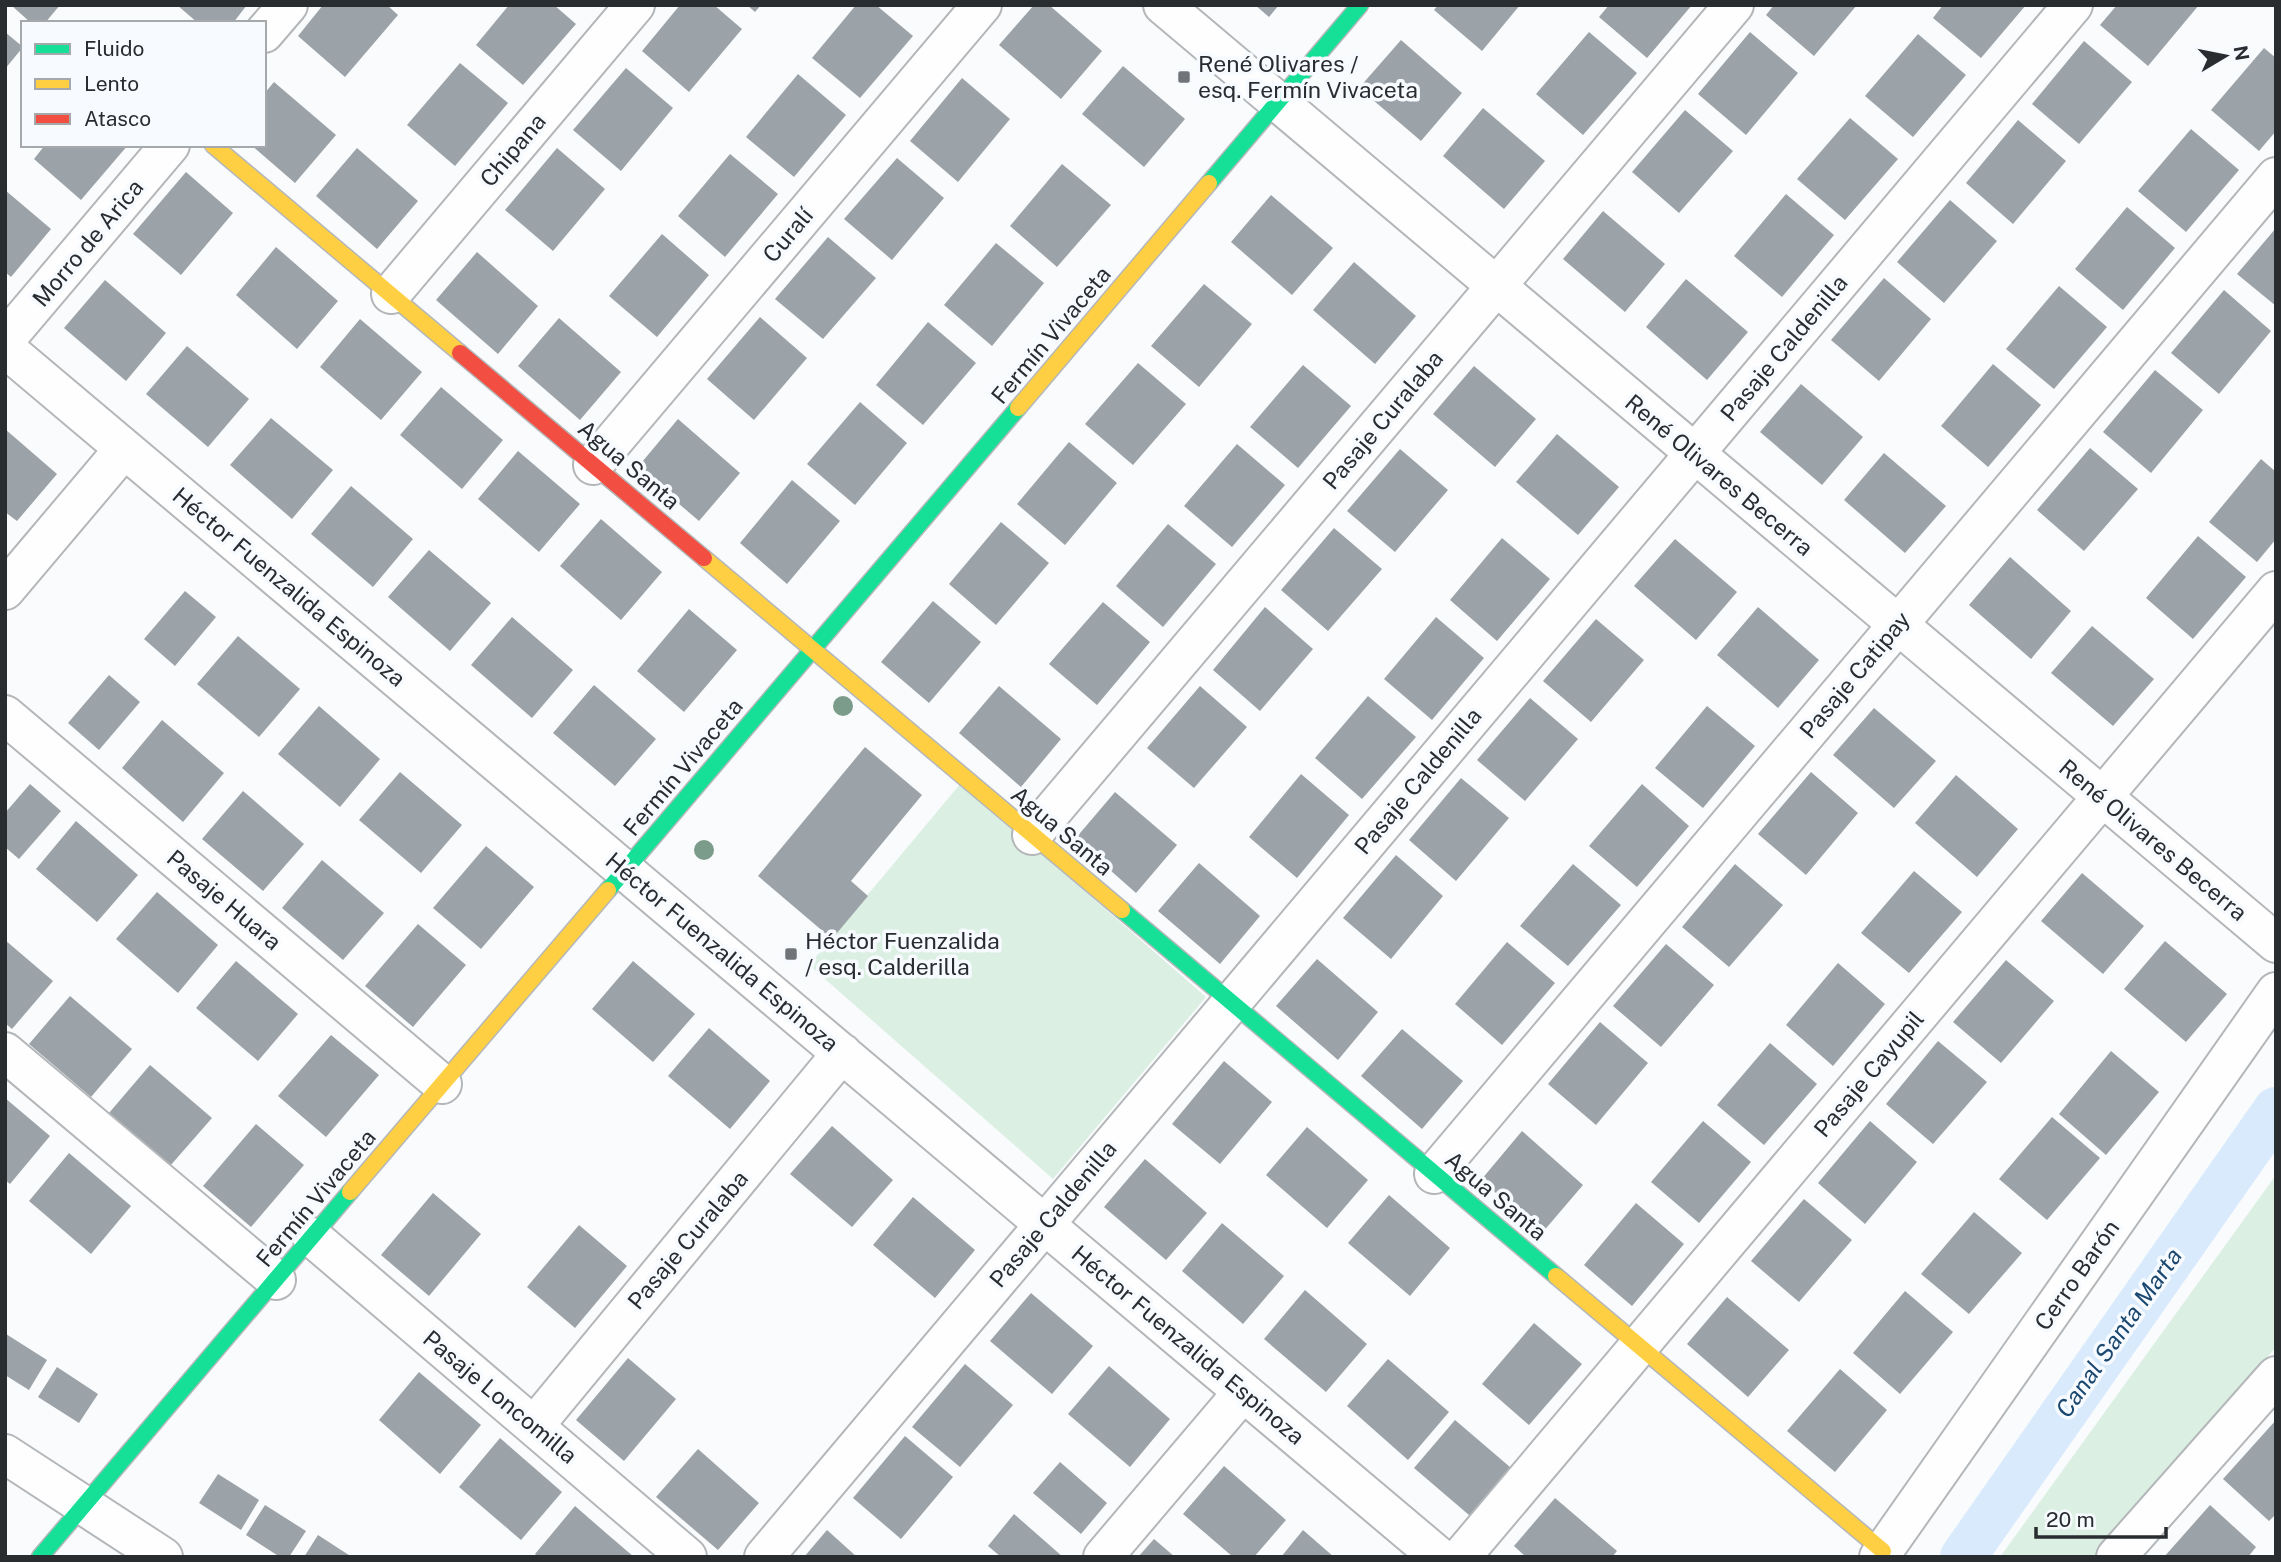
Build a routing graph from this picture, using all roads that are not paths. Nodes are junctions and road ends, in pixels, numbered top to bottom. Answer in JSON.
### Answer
{"nodes":[{"id":1,"x":288,"y":5,"type":"edge"},
{"id":2,"x":635,"y":5,"type":"edge"},
{"id":3,"x":982,"y":5,"type":"edge"},
{"id":4,"x":1163,"y":5,"type":"edge"},
{"id":5,"x":1360,"y":5,"type":"edge"},
{"id":6,"x":1734,"y":5,"type":"edge"},
{"id":7,"x":2073,"y":5,"type":"edge"},
{"id":8,"x":266,"y":31,"type":"edge"},
{"id":9,"x":1278,"y":102,"type":"junction"},
{"id":10,"x":168,"y":147,"type":"edge"},
{"id":11,"x":215,"y":147,"type":"edge"},
{"id":12,"x":2276,"y":177,"type":"edge"},
{"id":13,"x":1496,"y":287,"type":"junction"},
{"id":14,"x":391,"y":294,"type":"junction"},
{"id":15,"x":5,"y":340,"type":"edge"},
{"id":16,"x":5,"y":348,"type":"edge"},
{"id":17,"x":124,"y":449,"type":"junction"},
{"id":18,"x":1694,"y":454,"type":"junction"},
{"id":19,"x":593,"y":465,"type":"junction"},
{"id":20,"x":5,"y":590,"type":"edge"},
{"id":21,"x":2276,"y":592,"type":"edge"},
{"id":22,"x":1897,"y":625,"type":"junction"},
{"id":23,"x":812,"y":649,"type":"junction"},
{"id":24,"x":5,"y":715,"type":"edge"},
{"id":25,"x":2102,"y":798,"type":"junction"},
{"id":26,"x":1032,"y":835,"type":"junction"},
{"id":27,"x":625,"y":870,"type":"junction"},
{"id":28,"x":2276,"y":943,"type":"edge"},
{"id":29,"x":2276,"y":992,"type":"edge"},
{"id":30,"x":1231,"y":1003,"type":"junction"},
{"id":31,"x":5,"y":1052,"type":"edge"},
{"id":32,"x":842,"y":1053,"type":"junction"},
{"id":33,"x":442,"y":1084,"type":"junction"},
{"id":34,"x":1434,"y":1174,"type":"junction"},
{"id":35,"x":1045,"y":1224,"type":"junction"},
{"id":36,"x":312,"y":1237,"type":"junction"},
{"id":37,"x":276,"y":1280,"type":"junction"},
{"id":38,"x":1639,"y":1346,"type":"junction"},
{"id":39,"x":2276,"y":1376,"type":"edge"},
{"id":40,"x":1243,"y":1392,"type":"junction"},
{"id":41,"x":534,"y":1426,"type":"junction"},
{"id":42,"x":5,"y":1454,"type":"edge"},
{"id":43,"x":84,"y":1505,"type":"junction"},
{"id":44,"x":1881,"y":1554,"type":"edge"},
{"id":45,"x":40,"y":1557,"type":"edge"},
{"id":46,"x":163,"y":1557,"type":"edge"},
{"id":47,"x":687,"y":1557,"type":"edge"},
{"id":48,"x":764,"y":1557,"type":"edge"},
{"id":49,"x":1103,"y":1557,"type":"edge"},
{"id":50,"x":1439,"y":1557,"type":"edge"},
{"id":51,"x":1461,"y":1557,"type":"edge"},
{"id":52,"x":2116,"y":1557,"type":"edge"}],
"edges":[{"from":1,"to":8,"type":"street"},
{"from":2,"to":14,"type":"street","name":"Chipana"},
{"from":3,"to":19,"type":"street","name":"Curalí"},
{"from":4,"to":9,"type":"street","name":"René Olivares Becerra"},
{"from":5,"to":9,"type":"street","name":"Fermín Vivaceta"},
{"from":6,"to":13,"type":"street","name":"Pasaje Curalaba"},
{"from":7,"to":18,"type":"street","name":"Pasaje Caldenilla"},
{"from":9,"to":13,"type":"street","name":"René Olivares Becerra"},
{"from":9,"to":23,"type":"street","name":"Fermín Vivaceta"},
{"from":10,"to":15,"type":"street","name":"Morro de Arica"},
{"from":11,"to":14,"type":"street","name":"Agua Santa"},
{"from":12,"to":22,"type":"street","name":"Pasaje Catipay"},
{"from":13,"to":18,"type":"street","name":"René Olivares Becerra"},
{"from":13,"to":26,"type":"street","name":"Pasaje Curalaba"},
{"from":14,"to":19,"type":"street","name":"Agua Santa"},
{"from":16,"to":17,"type":"street","name":"Héctor Fuenzalida Espinoza"},
{"from":17,"to":20,"type":"street"},
{"from":17,"to":27,"type":"street","name":"Héctor Fuenzalida Espinoza"},
{"from":18,"to":22,"type":"street","name":"René Olivares Becerra"},
{"from":18,"to":30,"type":"street","name":"Pasaje Caldenilla"},
{"from":19,"to":23,"type":"street","name":"Agua Santa"},
{"from":21,"to":25,"type":"street","name":"Pasaje Cayupil"},
{"from":22,"to":25,"type":"street","name":"René Olivares Becerra"},
{"from":22,"to":34,"type":"street","name":"Pasaje Catipay"},
{"from":23,"to":26,"type":"street","name":"Agua Santa"},
{"from":23,"to":27,"type":"street","name":"Fermín Vivaceta"},
{"from":24,"to":33,"type":"street","name":"Pasaje Huara"},
{"from":25,"to":28,"type":"street","name":"René Olivares Becerra"},
{"from":25,"to":38,"type":"street","name":"Pasaje Cayupil"},
{"from":26,"to":30,"type":"street","name":"Agua Santa"},
{"from":27,"to":32,"type":"street","name":"Héctor Fuenzalida Espinoza"},
{"from":27,"to":33,"type":"street","name":"Fermín Vivaceta"},
{"from":29,"to":44,"type":"street","name":"Cerro Barón"},
{"from":30,"to":34,"type":"street","name":"Agua Santa"},
{"from":30,"to":35,"type":"street","name":"Pasaje Caldenilla"},
{"from":31,"to":37,"type":"street"},
{"from":32,"to":35,"type":"street","name":"Héctor Fuenzalida Espinoza"},
{"from":32,"to":41,"type":"street","name":"Pasaje Curalaba"},
{"from":33,"to":36,"type":"street","name":"Fermín Vivaceta"},
{"from":34,"to":38,"type":"street","name":"Agua Santa"},
{"from":35,"to":40,"type":"street","name":"Héctor Fuenzalida Espinoza"},
{"from":35,"to":48,"type":"street","name":"Pasaje Caldenilla"},
{"from":36,"to":37,"type":"street","name":"Fermín Vivaceta"},
{"from":36,"to":41,"type":"street","name":"Pasaje Loncomilla"},
{"from":37,"to":43,"type":"street","name":"Fermín Vivaceta"},
{"from":38,"to":44,"type":"street","name":"Agua Santa"},
{"from":38,"to":51,"type":"street","name":"Pasaje Cayupil"},
{"from":39,"to":52,"type":"street"},
{"from":40,"to":49,"type":"street"},
{"from":40,"to":50,"type":"street","name":"Héctor Fuenzalida Espinoza"},
{"from":41,"to":47,"type":"street","name":"Pasaje Loncomilla"},
{"from":42,"to":43,"type":"street"},
{"from":43,"to":45,"type":"street","name":"Fermín Vivaceta"},
{"from":43,"to":46,"type":"street"}]}
